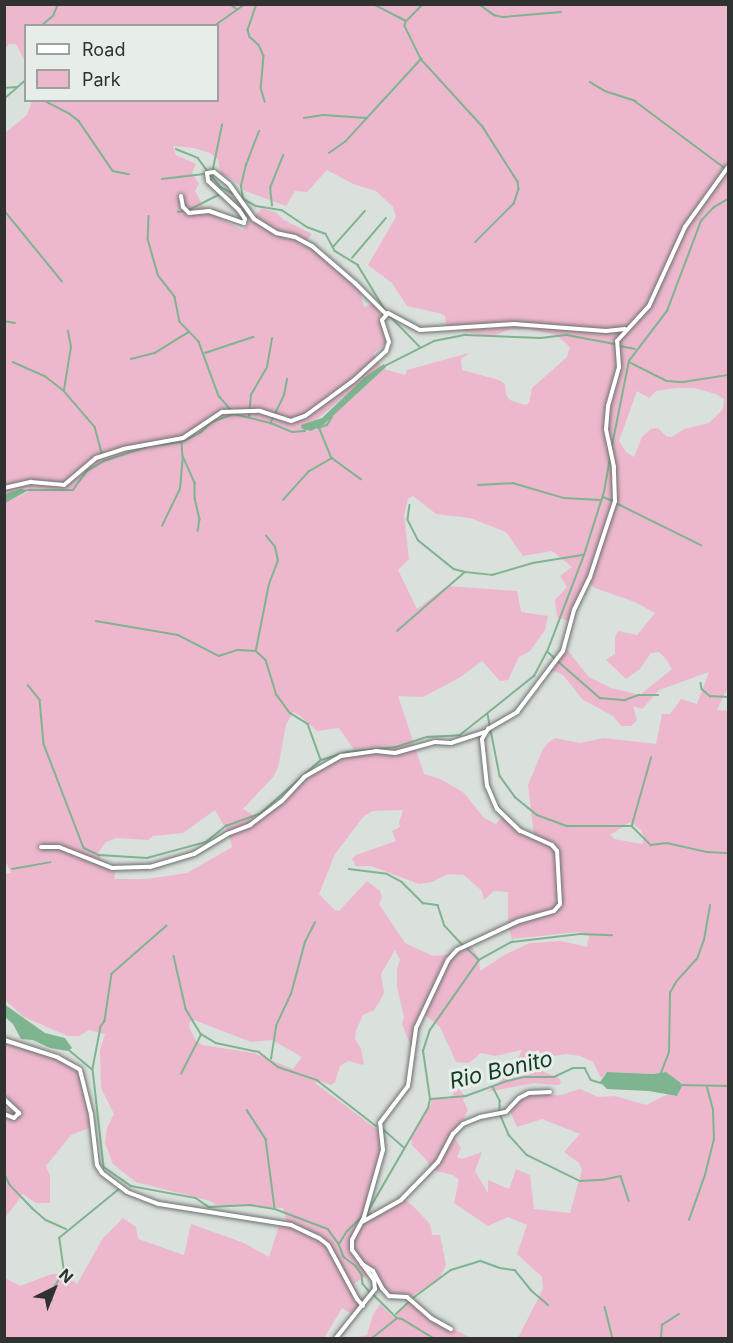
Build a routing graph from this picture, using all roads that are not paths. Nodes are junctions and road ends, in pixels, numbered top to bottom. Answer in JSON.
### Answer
{"nodes":[{"id":1,"x":729,"y":167,"type":"edge"},
{"id":2,"x":181,"y":196,"type":"dead end"},
{"id":3,"x":386,"y":314,"type":"junction"},
{"id":4,"x":626,"y":329,"type":"junction"},
{"id":5,"x":4,"y":488,"type":"edge"},
{"id":6,"x":486,"y":731,"type":"junction"},
{"id":7,"x":41,"y":847,"type":"dead end"},
{"id":8,"x":4,"y":1040,"type":"edge"},
{"id":9,"x":550,"y":1092,"type":"dead end"},
{"id":10,"x":4,"y":1099,"type":"edge"},
{"id":11,"x":4,"y":1114,"type":"edge"},
{"id":12,"x":363,"y":1218,"type":"junction"},
{"id":13,"x":362,"y":1264,"type":"junction"},
{"id":14,"x":363,"y":1305,"type":"junction"},
{"id":15,"x":451,"y":1329,"type":"dead end"},
{"id":16,"x":336,"y":1338,"type":"edge"}],
"edges":[{"from":1,"to":4,"type":"street"},
{"from":2,"to":3,"type":"street"},
{"from":3,"to":4,"type":"street"},
{"from":3,"to":5,"type":"street"},
{"from":4,"to":6,"type":"street"},
{"from":6,"to":7,"type":"street"},
{"from":6,"to":12,"type":"street"},
{"from":8,"to":14,"type":"street"},
{"from":9,"to":12,"type":"street"},
{"from":10,"to":11,"type":"street"},
{"from":12,"to":13,"type":"street"},
{"from":13,"to":14,"type":"street"},
{"from":13,"to":15,"type":"street"},
{"from":14,"to":16,"type":"street"}]}
